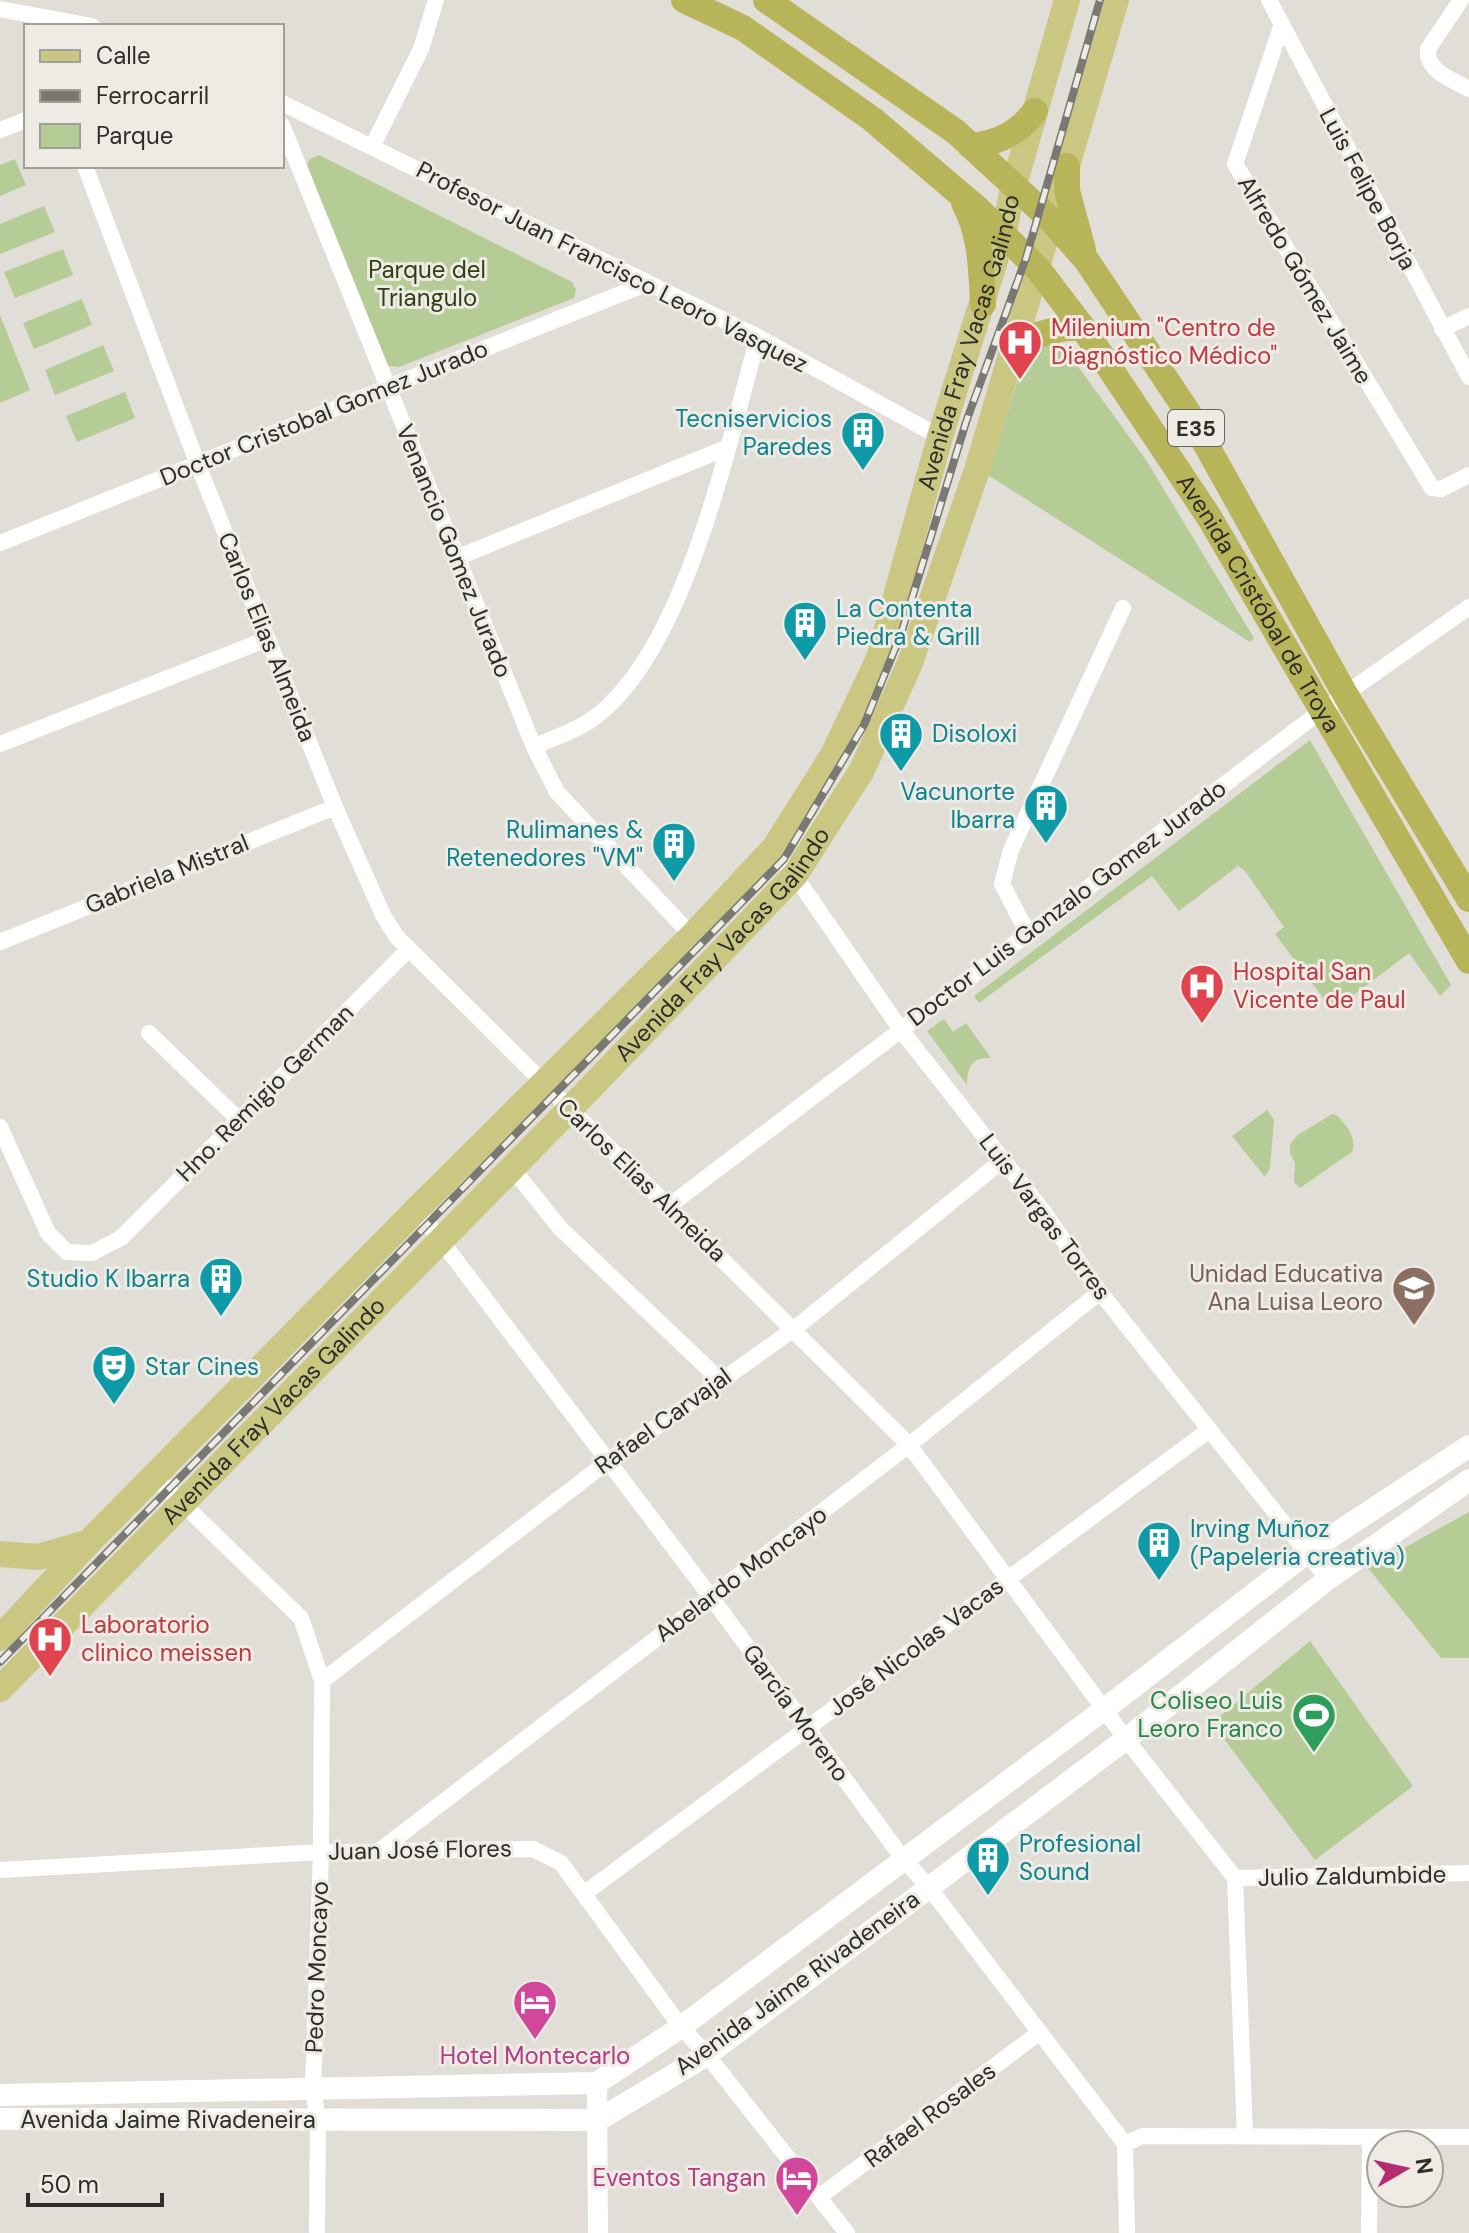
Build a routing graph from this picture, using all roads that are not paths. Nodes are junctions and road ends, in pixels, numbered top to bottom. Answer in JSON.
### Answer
{"nodes":[{"id":1,"x":436,"y":0,"type":"edge"},
{"id":2,"x":684,"y":0,"type":"edge"},
{"id":3,"x":766,"y":0,"type":"edge"},
{"id":4,"x":1067,"y":0,"type":"edge"},
{"id":5,"x":1116,"y":0,"type":"edge"},
{"id":6,"x":1269,"y":0,"type":"edge"},
{"id":7,"x":1461,"y":0,"type":"edge"},
{"id":8,"x":0,"y":9,"type":"edge"},
{"id":9,"x":28,"y":20,"type":"edge"},
{"id":10,"x":71,"y":24,"type":"edge"},
{"id":11,"x":1282,"y":24,"type":"junction"},
{"id":12,"x":1469,"y":89,"type":"edge"},
{"id":13,"x":284,"y":104,"type":"edge"},
{"id":14,"x":1035,"y":111,"type":"junction"},
{"id":15,"x":24,"y":121,"type":"edge"},
{"id":16,"x":0,"y":130,"type":"edge"},
{"id":17,"x":284,"y":130,"type":"edge"},
{"id":18,"x":971,"y":146,"type":"junction"},
{"id":19,"x":372,"y":147,"type":"junction"},
{"id":20,"x":1067,"y":166,"type":"junction"},
{"id":21,"x":86,"y":168,"type":"edge"},
{"id":22,"x":1014,"y":185,"type":"junction"},
{"id":23,"x":958,"y":193,"type":"junction"},
{"id":24,"x":1051,"y":220,"type":"junction"},
{"id":25,"x":1003,"y":235,"type":"junction"},
{"id":26,"x":1087,"y":261,"type":"junction"},
{"id":27,"x":1038,"y":269,"type":"junction"},
{"id":28,"x":648,"y":283,"type":"junction"},
{"id":29,"x":983,"y":304,"type":"junction"},
{"id":30,"x":1469,"y":316,"type":"edge"},
{"id":31,"x":1083,"y":328,"type":"junction"},
{"id":32,"x":1442,"y":329,"type":"junction"},
{"id":33,"x":758,"y":337,"type":"junction"},
{"id":34,"x":1015,"y":343,"type":"junction"},
{"id":35,"x":1467,"y":369,"type":"edge"},
{"id":36,"x":387,"y":386,"type":"junction"},
{"id":37,"x":940,"y":437,"type":"junction"},
{"id":38,"x":726,"y":448,"type":"junction"},
{"id":39,"x":198,"y":465,"type":"junction"},
{"id":40,"x":1469,"y":475,"type":"edge"},
{"id":41,"x":0,"y":543,"type":"edge"},
{"id":42,"x":456,"y":558,"type":"junction"},
{"id":43,"x":1469,"y":607,"type":"edge"},
{"id":44,"x":1123,"y":608,"type":"dead end"},
{"id":45,"x":267,"y":639,"type":"junction"},
{"id":46,"x":1345,"y":694,"type":"junction"},
{"id":47,"x":1321,"y":711,"type":"junction"},
{"id":48,"x":0,"y":744,"type":"edge"},
{"id":49,"x":534,"y":747,"type":"junction"},
{"id":50,"x":335,"y":807,"type":"junction"},
{"id":51,"x":775,"y":847,"type":"junction"},
{"id":52,"x":795,"y":875,"type":"junction"},
{"id":53,"x":1469,"y":899,"type":"edge"},
{"id":54,"x":1027,"y":932,"type":"junction"},
{"id":55,"x":692,"y":936,"type":"junction"},
{"id":56,"x":0,"y":942,"type":"edge"},
{"id":57,"x":409,"y":949,"type":"junction"},
{"id":58,"x":1469,"y":961,"type":"edge"},
{"id":59,"x":901,"y":1030,"type":"junction"},
{"id":60,"x":149,"y":1033,"type":"dead end"},
{"id":61,"x":545,"y":1083,"type":"junction"},
{"id":62,"x":570,"y":1109,"type":"junction"},
{"id":63,"x":238,"y":1119,"type":"junction"},
{"id":64,"x":0,"y":1127,"type":"edge"},
{"id":65,"x":1003,"y":1160,"type":"junction"},
{"id":66,"x":512,"y":1168,"type":"junction"},
{"id":67,"x":669,"y":1206,"type":"junction"},
{"id":68,"x":417,"y":1209,"type":"junction"},
{"id":69,"x":440,"y":1240,"type":"junction"},
{"id":70,"x":1100,"y":1292,"type":"junction"},
{"id":71,"x":794,"y":1329,"type":"junction"},
{"id":72,"x":719,"y":1379,"type":"junction"},
{"id":73,"x":1209,"y":1430,"type":"junction"},
{"id":74,"x":909,"y":1445,"type":"junction"},
{"id":75,"x":1469,"y":1446,"type":"edge"},
{"id":76,"x":607,"y":1462,"type":"junction"},
{"id":77,"x":155,"y":1477,"type":"junction"},
{"id":78,"x":1469,"y":1480,"type":"edge"},
{"id":79,"x":182,"y":1503,"type":"junction"},
{"id":80,"x":89,"y":1542,"type":"junction"},
{"id":81,"x":1308,"y":1552,"type":"junction"},
{"id":82,"x":0,"y":1554,"type":"edge"},
{"id":83,"x":1008,"y":1577,"type":"junction"},
{"id":84,"x":1328,"y":1579,"type":"junction"},
{"id":85,"x":711,"y":1597,"type":"junction"},
{"id":86,"x":0,"y":1638,"type":"edge"},
{"id":87,"x":322,"y":1681,"type":"junction"},
{"id":88,"x":0,"y":1689,"type":"edge"},
{"id":89,"x":1106,"y":1708,"type":"junction"},
{"id":90,"x":807,"y":1728,"type":"junction"},
{"id":91,"x":1126,"y":1739,"type":"junction"},
{"id":92,"x":379,"y":1851,"type":"junction"},
{"id":93,"x":321,"y":1852,"type":"junction"},
{"id":94,"x":904,"y":1860,"type":"junction"},
{"id":95,"x":0,"y":1870,"type":"edge"},
{"id":96,"x":1469,"y":1873,"type":"edge"},
{"id":97,"x":1235,"y":1878,"type":"junction"},
{"id":98,"x":928,"y":1886,"type":"junction"},
{"id":99,"x":585,"y":1893,"type":"junction"},
{"id":100,"x":681,"y":2027,"type":"junction"},
{"id":101,"x":1040,"y":2032,"type":"junction"},
{"id":102,"x":707,"y":2055,"type":"junction"},
{"id":103,"x":597,"y":2083,"type":"junction"},
{"id":104,"x":313,"y":2088,"type":"junction"},
{"id":105,"x":0,"y":2095,"type":"edge"},
{"id":106,"x":0,"y":2119,"type":"edge"},
{"id":107,"x":598,"y":2120,"type":"junction"},
{"id":108,"x":318,"y":2121,"type":"junction"},
{"id":109,"x":1245,"y":2136,"type":"junction"},
{"id":110,"x":1365,"y":2137,"type":"edge"},
{"id":111,"x":1445,"y":2137,"type":"edge"},
{"id":112,"x":1469,"y":2137,"type":"edge"},
{"id":113,"x":1125,"y":2144,"type":"junction"},
{"id":114,"x":819,"y":2197,"type":"junction"},
{"id":115,"x":1369,"y":2209,"type":"edge"},
{"id":116,"x":317,"y":2233,"type":"edge"},
{"id":117,"x":598,"y":2233,"type":"edge"},
{"id":118,"x":847,"y":2233,"type":"edge"},
{"id":119,"x":1127,"y":2233,"type":"edge"},
{"id":120,"x":1369,"y":2233,"type":"edge"}],
"edges":[{"from":1,"to":19,"type":"street"},
{"from":2,"to":23,"type":"highway","name":"Avenida Cristóbal de Troya","number":"E35"},
{"from":3,"to":18,"type":"highway","name":"Avenida Cristóbal de Troya","number":"E35"},
{"from":4,"to":14,"type":"main road","name":"Avenida Fray Vacas Galindo"},
{"from":5,"to":20,"type":"main road","name":"Avenida Fray Vacas Galindo"},
{"from":6,"to":11,"type":"street","name":"Luis Felipe Borja"},
{"from":7,"to":12,"type":"street"},
{"from":8,"to":9,"type":"street"},
{"from":9,"to":10,"type":"street"},
{"from":11,"to":32,"type":"street","name":"Luis Felipe Borja"},
{"from":11,"to":40,"type":"street","name":"Alfredo Gómez Jaime"},
{"from":13,"to":19,"type":"street","name":"Profesor Juan Francisco Leoro Vasquez"},
{"from":14,"to":18,"type":"highway"},
{"from":14,"to":22,"type":"main road","name":"Avenida Fray Vacas Galindo"},
{"from":15,"to":16,"type":"street"},
{"from":17,"to":36,"type":"street","name":"Venancio Gomez Jurado"},
{"from":18,"to":22,"type":"highway","name":"Avenida Cristóbal de Troya","number":"E35"},
{"from":19,"to":28,"type":"street","name":"Profesor Juan Francisco Leoro Vasquez"},
{"from":20,"to":24,"type":"main road","name":"Avenida Fray Vacas Galindo"},
{"from":20,"to":26,"type":"highway"},
{"from":21,"to":39,"type":"street","name":"Carlos Elias Almeida"},
{"from":22,"to":24,"type":"highway","name":"Avenida Cristóbal de Troya","number":"E35"},
{"from":22,"to":25,"type":"main road","name":"Avenida Fray Vacas Galindo"},
{"from":23,"to":25,"type":"highway","name":"Avenida Cristóbal de Troya","number":"E35"},
{"from":23,"to":29,"type":"highway"},
{"from":24,"to":26,"type":"highway","name":"Avenida Cristóbal de Troya","number":"E35"},
{"from":24,"to":27,"type":"main road","name":"Avenida Fray Vacas Galindo"},
{"from":25,"to":27,"type":"highway","name":"Avenida Cristóbal de Troya","number":"E35"},
{"from":25,"to":29,"type":"main road","name":"Avenida Fray Vacas Galindo"},
{"from":26,"to":46,"type":"highway","name":"Avenida Cristóbal de Troya","number":"E35"},
{"from":27,"to":31,"type":"highway","name":"Avenida Cristóbal de Troya","number":"E35"},
{"from":27,"to":34,"type":"main road","name":"Avenida Fray Vacas Galindo"},
{"from":28,"to":33,"type":"street","name":"Profesor Juan Francisco Leoro Vasquez"},
{"from":28,"to":36,"type":"street","name":"Doctor Cristobal Gomez Jurado"},
{"from":29,"to":37,"type":"main road","name":"Avenida Fray Vacas Galindo"},
{"from":30,"to":32,"type":"street"},
{"from":31,"to":34,"type":"highway"},
{"from":31,"to":47,"type":"highway","name":"Avenida Cristóbal de Troya","number":"E35"},
{"from":32,"to":35,"type":"street","name":"Luis Felipe Borja"},
{"from":33,"to":37,"type":"street","name":"Profesor Juan Francisco Leoro Vasquez"},
{"from":33,"to":38,"type":"street"},
{"from":34,"to":52,"type":"main road","name":"Avenida Fray Vacas Galindo"},
{"from":36,"to":39,"type":"street","name":"Doctor Cristobal Gomez Jurado"},
{"from":36,"to":42,"type":"street","name":"Venancio Gomez Jurado"},
{"from":37,"to":51,"type":"main road","name":"Avenida Fray Vacas Galindo"},
{"from":38,"to":42,"type":"street"},
{"from":38,"to":49,"type":"street"},
{"from":39,"to":41,"type":"street","name":"Doctor Cristobal Gomez Jurado"},
{"from":39,"to":45,"type":"street","name":"Carlos Elias Almeida"},
{"from":42,"to":49,"type":"street","name":"Venancio Gomez Jurado"},
{"from":43,"to":46,"type":"street","name":"Doctor Luis Gonzalo Gomez Jurado"},
{"from":44,"to":54,"type":"street"},
{"from":45,"to":48,"type":"street"},
{"from":45,"to":50,"type":"street","name":"Carlos Elias Almeida"},
{"from":46,"to":47,"type":"street","name":"Doctor Luis Gonzalo Gomez Jurado"},
{"from":46,"to":53,"type":"highway","name":"Avenida Cristóbal de Troya","number":"E35"},
{"from":47,"to":54,"type":"street","name":"Doctor Luis Gonzalo Gomez Jurado"},
{"from":47,"to":58,"type":"highway","name":"Avenida Cristóbal de Troya","number":"E35"},
{"from":49,"to":55,"type":"street","name":"Venancio Gomez Jurado"},
{"from":50,"to":56,"type":"street","name":"Gabriela Mistral"},
{"from":50,"to":57,"type":"street","name":"Carlos Elias Almeida"},
{"from":51,"to":52,"type":"street","name":"Luis Vargas Torres"},
{"from":51,"to":55,"type":"main road","name":"Avenida Fray Vacas Galindo"},
{"from":52,"to":59,"type":"street","name":"Luis Vargas Torres"},
{"from":52,"to":62,"type":"main road","name":"Avenida Fray Vacas Galindo"},
{"from":54,"to":59,"type":"street","name":"Doctor Luis Gonzalo Gomez Jurado"},
{"from":55,"to":61,"type":"main road","name":"Avenida Fray Vacas Galindo"},
{"from":57,"to":61,"type":"street","name":"Carlos Elias Almeida"},
{"from":57,"to":63,"type":"street","name":"Hno. Remigio German"},
{"from":59,"to":65,"type":"street","name":"Luis Vargas Torres"},
{"from":59,"to":67,"type":"street","name":"Doctor Luis Gonzalo Gomez Jurado"},
{"from":60,"to":63,"type":"street"},
{"from":61,"to":62,"type":"street","name":"Carlos Elias Almeida"},
{"from":61,"to":68,"type":"main road","name":"Avenida Fray Vacas Galindo"},
{"from":62,"to":66,"type":"main road","name":"Avenida Fray Vacas Galindo"},
{"from":62,"to":67,"type":"street","name":"Carlos Elias Almeida"},
{"from":63,"to":64,"type":"street","name":"Hno. Remigio German"},
{"from":65,"to":70,"type":"street","name":"Luis Vargas Torres"},
{"from":65,"to":71,"type":"street","name":"Rafael Carvajal"},
{"from":66,"to":69,"type":"main road","name":"Avenida Fray Vacas Galindo"},
{"from":66,"to":72,"type":"street"},
{"from":67,"to":71,"type":"street","name":"Carlos Elias Almeida"},
{"from":68,"to":69,"type":"street","name":"García Moreno"},
{"from":68,"to":77,"type":"main road","name":"Avenida Fray Vacas Galindo"},
{"from":69,"to":76,"type":"street","name":"García Moreno"},
{"from":69,"to":79,"type":"main road","name":"Avenida Fray Vacas Galindo"},
{"from":70,"to":73,"type":"street","name":"Luis Vargas Torres"},
{"from":70,"to":74,"type":"street","name":"Abelardo Moncayo"},
{"from":71,"to":72,"type":"street","name":"Rafael Carvajal"},
{"from":71,"to":74,"type":"street","name":"Carlos Elias Almeida"},
{"from":72,"to":76,"type":"street","name":"Rafael Carvajal"},
{"from":73,"to":81,"type":"street","name":"Luis Vargas Torres"},
{"from":73,"to":83,"type":"street","name":"José Nicolas Vacas"},
{"from":74,"to":83,"type":"street","name":"Carlos Elias Almeida"},
{"from":74,"to":85,"type":"street","name":"Abelardo Moncayo"},
{"from":75,"to":81,"type":"main road","name":"Avenida Jaime Rivadeneira"},
{"from":76,"to":85,"type":"street","name":"García Moreno"},
{"from":76,"to":87,"type":"street","name":"Rafael Carvajal"},
{"from":77,"to":79,"type":"street","name":"Pedro Moncayo"},
{"from":77,"to":80,"type":"main road","name":"Avenida Fray Vacas Galindo"},
{"from":78,"to":84,"type":"main road","name":"Avenida Jaime Rivadeneira"},
{"from":79,"to":87,"type":"street","name":"Pedro Moncayo"},
{"from":79,"to":88,"type":"main road","name":"Avenida Fray Vacas Galindo"},
{"from":80,"to":82,"type":"main road"},
{"from":80,"to":86,"type":"main road","name":"Avenida Fray Vacas Galindo"},
{"from":81,"to":84,"type":"street","name":"Luis Vargas Torres"},
{"from":81,"to":89,"type":"main road","name":"Avenida Jaime Rivadeneira"},
{"from":83,"to":89,"type":"street","name":"Carlos Elias Almeida"},
{"from":83,"to":90,"type":"street","name":"José Nicolas Vacas"},
{"from":84,"to":91,"type":"main road","name":"Avenida Jaime Rivadeneira"},
{"from":85,"to":90,"type":"street","name":"García Moreno"},
{"from":85,"to":92,"type":"street","name":"Abelardo Moncayo"},
{"from":87,"to":93,"type":"street","name":"Pedro Moncayo"},
{"from":89,"to":91,"type":"street","name":"Carlos Elias Almeida"},
{"from":89,"to":94,"type":"main road","name":"Avenida Jaime Rivadeneira"},
{"from":90,"to":94,"type":"street","name":"García Moreno"},
{"from":90,"to":99,"type":"street","name":"José Nicolas Vacas"},
{"from":91,"to":97,"type":"street","name":"Carlos Elias Almeida"},
{"from":91,"to":98,"type":"main road","name":"Avenida Jaime Rivadeneira"},
{"from":92,"to":93,"type":"street","name":"Juan José Flores"},
{"from":92,"to":99,"type":"street","name":"Juan José Flores"},
{"from":93,"to":95,"type":"street","name":"Juan José Flores"},
{"from":93,"to":104,"type":"street","name":"Pedro Moncayo"},
{"from":94,"to":98,"type":"street","name":"García Moreno"},
{"from":94,"to":100,"type":"main road","name":"Avenida Jaime Rivadeneira"},
{"from":96,"to":97,"type":"street","name":"Julio Zaldumbide"},
{"from":97,"to":109,"type":"street"},
{"from":98,"to":101,"type":"street","name":"García Moreno"},
{"from":98,"to":102,"type":"main road","name":"Avenida Jaime Rivadeneira"},
{"from":99,"to":100,"type":"street","name":"Juan José Flores"},
{"from":100,"to":102,"type":"street","name":"Juan José Flores"},
{"from":100,"to":103,"type":"main road","name":"Avenida Jaime Rivadeneira"},
{"from":101,"to":113,"type":"street","name":"García Moreno"},
{"from":101,"to":114,"type":"street","name":"Rafael Rosales"},
{"from":102,"to":107,"type":"main road","name":"Avenida Jaime Rivadeneira"},
{"from":102,"to":114,"type":"street","name":"Juan José Flores"},
{"from":103,"to":104,"type":"main road","name":"Avenida Jaime Rivadeneira"},
{"from":103,"to":107,"type":"street"},
{"from":104,"to":105,"type":"main road","name":"Avenida Jaime Rivadeneira"},
{"from":104,"to":108,"type":"street","name":"Pedro Moncayo"},
{"from":106,"to":108,"type":"main road","name":"Avenida Jaime Rivadeneira"},
{"from":107,"to":108,"type":"main road","name":"Avenida Jaime Rivadeneira"},
{"from":107,"to":117,"type":"street"},
{"from":108,"to":116,"type":"street","name":"Pedro Moncayo"},
{"from":109,"to":110,"type":"street"},
{"from":109,"to":113,"type":"street"},
{"from":111,"to":112,"type":"street"},
{"from":113,"to":119,"type":"street"},
{"from":114,"to":118,"type":"street","name":"Juan José Flores"},
{"from":115,"to":120,"type":"street"}]}
